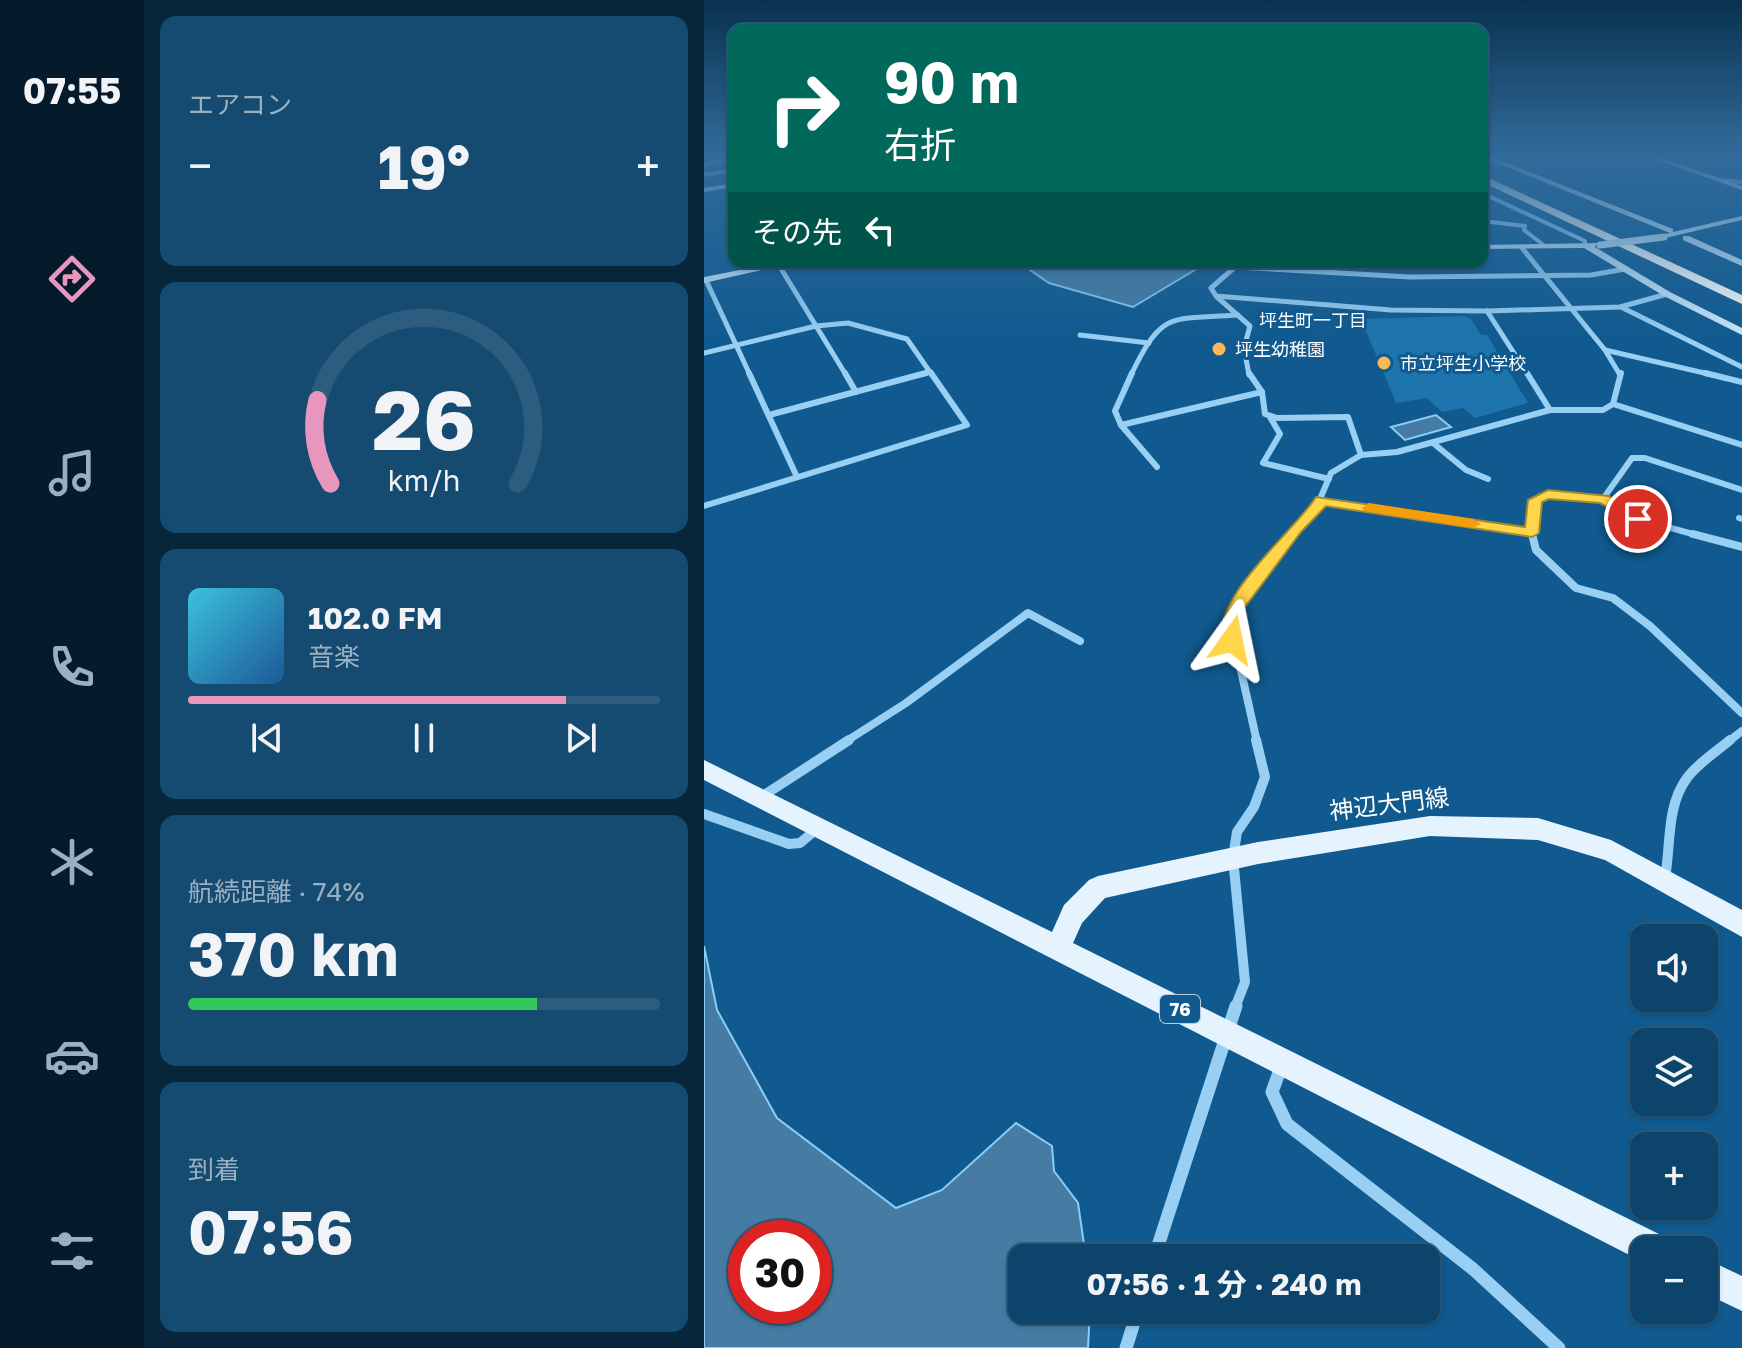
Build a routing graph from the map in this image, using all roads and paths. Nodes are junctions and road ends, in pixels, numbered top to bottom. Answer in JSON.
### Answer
{"nodes":[{"id":1,"x":1529,"y":215,"type":"edge"},
{"id":2,"x":1561,"y":215,"type":"edge"},
{"id":3,"x":1578,"y":215,"type":"edge"},
{"id":4,"x":1622,"y":215,"type":"edge"},
{"id":5,"x":1739,"y":221,"type":"edge"},
{"id":6,"x":1488,"y":222,"type":"edge"},
{"id":7,"x":1667,"y":234,"type":"junction"},
{"id":8,"x":1686,"y":238,"type":"dead end"},
{"id":9,"x":1585,"y":245,"type":"junction"},
{"id":10,"x":1545,"y":246,"type":"junction"},
{"id":11,"x":1488,"y":247,"type":"edge"},
{"id":12,"x":1521,"y":247,"type":"junction"},
{"id":13,"x":1742,"y":263,"type":"edge"},
{"id":14,"x":760,"y":268,"type":"edge"},
{"id":15,"x":780,"y":268,"type":"edge"},
{"id":16,"x":1234,"y":268,"type":"edge"},
{"id":17,"x":1255,"y":268,"type":"edge"},
{"id":18,"x":1302,"y":268,"type":"edge"},
{"id":19,"x":1625,"y":269,"type":"junction"},
{"id":20,"x":1296,"y":270,"type":"junction"},
{"id":21,"x":1546,"y":277,"type":"junction"},
{"id":22,"x":705,"y":280,"type":"edge"},
{"id":23,"x":1742,"y":290,"type":"edge"},
{"id":24,"x":1667,"y":294,"type":"junction"},
{"id":25,"x":1216,"y":296,"type":"junction"},
{"id":26,"x":1742,"y":300,"type":"edge"},
{"id":27,"x":1620,"y":307,"type":"junction"},
{"id":28,"x":1572,"y":309,"type":"junction"},
{"id":29,"x":1487,"y":311,"type":"junction"},
{"id":30,"x":1238,"y":315,"type":"junction"},
{"id":31,"x":816,"y":326,"type":"junction"},
{"id":32,"x":1742,"y":332,"type":"edge"},
{"id":33,"x":1080,"y":335,"type":"dead end"},
{"id":34,"x":1149,"y":343,"type":"junction"},
{"id":35,"x":737,"y":345,"type":"junction"},
{"id":36,"x":1605,"y":350,"type":"junction"},
{"id":37,"x":704,"y":353,"type":"edge"},
{"id":38,"x":1742,"y":367,"type":"edge"},
{"id":39,"x":931,"y":372,"type":"junction"},
{"id":40,"x":1742,"y":382,"type":"edge"},
{"id":41,"x":856,"y":392,"type":"junction"},
{"id":42,"x":1262,"y":392,"type":"junction"},
{"id":43,"x":1613,"y":404,"type":"junction"},
{"id":44,"x":1550,"y":410,"type":"junction"},
{"id":45,"x":769,"y":415,"type":"junction"},
{"id":46,"x":1270,"y":417,"type":"junction"},
{"id":47,"x":1121,"y":425,"type":"junction"},
{"id":48,"x":1433,"y":443,"type":"junction"},
{"id":49,"x":1742,"y":445,"type":"edge"},
{"id":50,"x":1361,"y":455,"type":"junction"},
{"id":51,"x":1157,"y":467,"type":"dead end"},
{"id":52,"x":797,"y":477,"type":"junction"},
{"id":53,"x":1329,"y":479,"type":"junction"},
{"id":54,"x":1488,"y":479,"type":"dead end"},
{"id":55,"x":1742,"y":490,"type":"edge"},
{"id":56,"x":1603,"y":499,"type":"junction"},
{"id":57,"x":1321,"y":500,"type":"junction"},
{"id":58,"x":704,"y":506,"type":"edge"},
{"id":59,"x":1532,"y":533,"type":"junction"},
{"id":60,"x":1742,"y":547,"type":"edge"},
{"id":61,"x":1080,"y":641,"type":"dead end"},
{"id":62,"x":1742,"y":713,"type":"edge"},
{"id":63,"x":1742,"y":731,"type":"edge"},
{"id":64,"x":704,"y":769,"type":"edge"},
{"id":65,"x":761,"y":798,"type":"junction"},
{"id":66,"x":704,"y":814,"type":"edge"},
{"id":67,"x":818,"y":827,"type":"junction"},
{"id":68,"x":1233,"y":858,"type":"junction"},
{"id":69,"x":1664,"y":882,"type":"junction"},
{"id":70,"x":1742,"y":924,"type":"edge"},
{"id":71,"x":1058,"y":947,"type":"junction"},
{"id":72,"x":1225,"y":1032,"type":"junction"},
{"id":73,"x":1283,"y":1061,"type":"junction"},
{"id":74,"x":1630,"y":1237,"type":"edge"},
{"id":75,"x":1158,"y":1244,"type":"edge"},
{"id":76,"x":1718,"y":1282,"type":"edge"},
{"id":77,"x":1742,"y":1294,"type":"edge"},
{"id":78,"x":1134,"y":1324,"type":"edge"},
{"id":79,"x":1126,"y":1348,"type":"edge"},
{"id":80,"x":1559,"y":1348,"type":"edge"}],
"edges":[{"from":1,"to":9,"type":"street"},
{"from":2,"to":26,"type":"highway"},
{"from":3,"to":23,"type":"highway"},
{"from":4,"to":7,"type":"street"},
{"from":5,"to":7,"type":"street"},
{"from":6,"to":10,"type":"street"},
{"from":7,"to":9,"type":"street","bridge":true},
{"from":8,"to":13,"type":"street"},
{"from":9,"to":10,"type":"street"},
{"from":9,"to":19,"type":"street"},
{"from":10,"to":12,"type":"street"},
{"from":11,"to":12,"type":"street"},
{"from":12,"to":21,"type":"street"},
{"from":14,"to":22,"type":"street"},
{"from":15,"to":31,"type":"street"},
{"from":16,"to":25,"type":"street"},
{"from":17,"to":20,"type":"street"},
{"from":18,"to":20,"type":"street"},
{"from":19,"to":21,"type":"street"},
{"from":19,"to":24,"type":"street"},
{"from":20,"to":21,"type":"street"},
{"from":21,"to":28,"type":"street"},
{"from":22,"to":35,"type":"street"},
{"from":24,"to":27,"type":"street"},
{"from":24,"to":32,"type":"street"},
{"from":25,"to":29,"type":"street"},
{"from":25,"to":30,"type":"street"},
{"from":27,"to":28,"type":"street"},
{"from":27,"to":38,"type":"street"},
{"from":28,"to":29,"type":"street"},
{"from":28,"to":36,"type":"street"},
{"from":29,"to":44,"type":"street"},
{"from":30,"to":34,"type":"street"},
{"from":30,"to":42,"type":"street"},
{"from":31,"to":35,"type":"street"},
{"from":31,"to":39,"type":"street"},
{"from":31,"to":41,"type":"street"},
{"from":33,"to":34,"type":"street"},
{"from":34,"to":47,"type":"street"},
{"from":35,"to":37,"type":"street"},
{"from":35,"to":45,"type":"street"},
{"from":36,"to":40,"type":"street"},
{"from":36,"to":43,"type":"street"},
{"from":39,"to":41,"type":"street"},
{"from":39,"to":52,"type":"street"},
{"from":41,"to":45,"type":"street"},
{"from":42,"to":46,"type":"street"},
{"from":42,"to":47,"type":"street"},
{"from":43,"to":44,"type":"street"},
{"from":43,"to":49,"type":"street"},
{"from":44,"to":48,"type":"street"},
{"from":45,"to":52,"type":"street"},
{"from":46,"to":50,"type":"street"},
{"from":46,"to":53,"type":"street"},
{"from":47,"to":51,"type":"street"},
{"from":48,"to":50,"type":"street"},
{"from":48,"to":54,"type":"street"},
{"from":50,"to":53,"type":"street"},
{"from":52,"to":58,"type":"street"},
{"from":53,"to":57,"type":"street"},
{"from":55,"to":56,"type":"street"},
{"from":56,"to":59,"type":"street"},
{"from":56,"to":60,"type":"street"},
{"from":57,"to":59,"type":"street"},
{"from":57,"to":68,"type":"street"},
{"from":59,"to":62,"type":"street"},
{"from":61,"to":65,"type":"street"},
{"from":63,"to":69,"type":"street"},
{"from":64,"to":65,"type":"main road","number":"76"},
{"from":65,"to":67,"type":"main road","number":"76"},
{"from":66,"to":67,"type":"street"},
{"from":67,"to":71,"type":"main road","number":"76"},
{"from":68,"to":69,"type":"main road","name":"神辺大門線"},
{"from":68,"to":71,"type":"main road","name":"神辺大門線"},
{"from":68,"to":72,"type":"street"},
{"from":69,"to":70,"type":"main road","name":"神辺大門線"},
{"from":71,"to":72,"type":"main road","number":"76"},
{"from":72,"to":73,"type":"main road","number":"76"},
{"from":72,"to":75,"type":"street"},
{"from":73,"to":74,"type":"main road","number":"76"},
{"from":73,"to":80,"type":"street"},
{"from":76,"to":77,"type":"main road"},
{"from":78,"to":79,"type":"street"}]}
